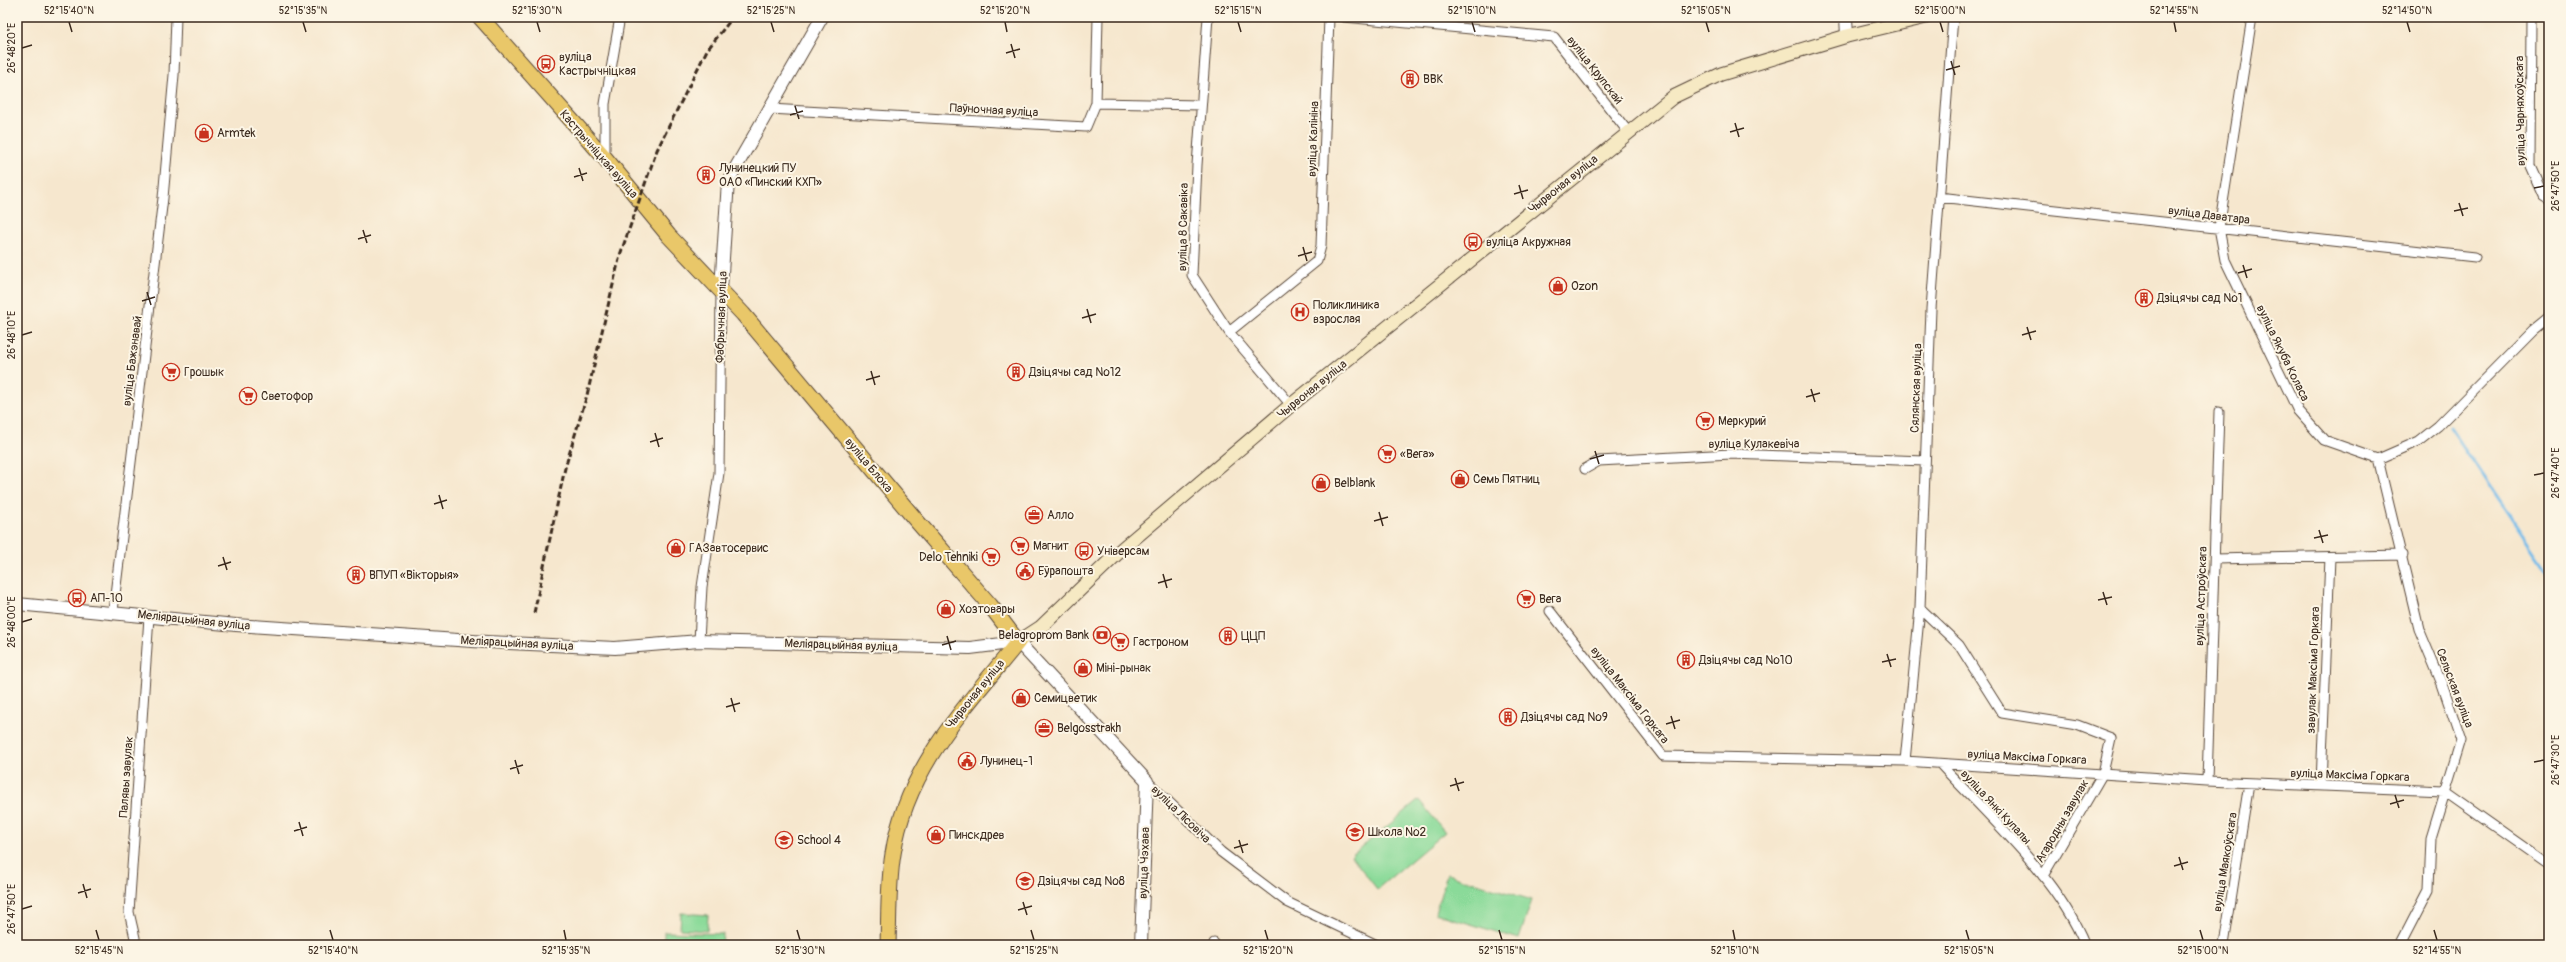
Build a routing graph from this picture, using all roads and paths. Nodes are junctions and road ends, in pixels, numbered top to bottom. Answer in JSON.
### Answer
{"nodes":[{"id":1,"x":176,"y":17,"type":"edge"},
{"id":2,"x":480,"y":17,"type":"edge"},
{"id":3,"x":620,"y":17,"type":"edge"},
{"id":4,"x":822,"y":17,"type":"edge"},
{"id":5,"x":1098,"y":17,"type":"edge"},
{"id":6,"x":1208,"y":17,"type":"edge"},
{"id":7,"x":1328,"y":17,"type":"edge"},
{"id":8,"x":1344,"y":17,"type":"edge"},
{"id":9,"x":1846,"y":17,"type":"edge"},
{"id":10,"x":1926,"y":17,"type":"edge"},
{"id":11,"x":1953,"y":17,"type":"edge"},
{"id":12,"x":2252,"y":17,"type":"edge"},
{"id":13,"x":2531,"y":17,"type":"edge"},
{"id":14,"x":1443,"y":22,"type":"edge"},
{"id":15,"x":1848,"y":36,"type":"junction"},
{"id":16,"x":1096,"y":103,"type":"junction"},
{"id":17,"x":1201,"y":105,"type":"junction"},
{"id":18,"x":770,"y":109,"type":"junction"},
{"id":19,"x":1629,"y":133,"type":"junction"},
{"id":20,"x":605,"y":158,"type":"junction"},
{"id":21,"x":1939,"y":197,"type":"junction"},
{"id":22,"x":2549,"y":199,"type":"edge"},
{"id":23,"x":2219,"y":228,"type":"junction"},
{"id":24,"x":2475,"y":257,"type":"dead end"},
{"id":25,"x":721,"y":289,"type":"junction"},
{"id":26,"x":2549,"y":317,"type":"edge"},
{"id":27,"x":1229,"y":332,"type":"junction"},
{"id":28,"x":1291,"y":405,"type":"junction"},
{"id":29,"x":2219,"y":412,"type":"dead end"},
{"id":30,"x":2378,"y":458,"type":"junction"},
{"id":31,"x":1925,"y":461,"type":"junction"},
{"id":32,"x":1585,"y":469,"type":"dead end"},
{"id":33,"x":2403,"y":555,"type":"junction"},
{"id":34,"x":2330,"y":557,"type":"junction"},
{"id":35,"x":2215,"y":559,"type":"junction"},
{"id":36,"x":17,"y":604,"type":"edge"},
{"id":37,"x":1920,"y":608,"type":"junction"},
{"id":38,"x":1550,"y":611,"type":"dead end"},
{"id":39,"x":113,"y":612,"type":"junction"},
{"id":40,"x":149,"y":616,"type":"junction"},
{"id":41,"x":699,"y":641,"type":"junction"},
{"id":42,"x":1018,"y":642,"type":"junction"},
{"id":43,"x":1905,"y":761,"type":"junction"},
{"id":44,"x":1941,"y":765,"type":"junction"},
{"id":45,"x":2103,"y":773,"type":"junction"},
{"id":46,"x":1147,"y":781,"type":"junction"},
{"id":47,"x":2207,"y":781,"type":"junction"},
{"id":48,"x":2249,"y":783,"type":"junction"},
{"id":49,"x":2321,"y":784,"type":"junction"},
{"id":50,"x":2444,"y":791,"type":"junction"},
{"id":51,"x":2549,"y":865,"type":"edge"},
{"id":52,"x":2043,"y":876,"type":"junction"},
{"id":53,"x":135,"y":938,"type":"dead end"},
{"id":54,"x":888,"y":945,"type":"edge"},
{"id":55,"x":1141,"y":945,"type":"edge"},
{"id":56,"x":1377,"y":945,"type":"edge"},
{"id":57,"x":2085,"y":945,"type":"edge"},
{"id":58,"x":2224,"y":945,"type":"edge"},
{"id":59,"x":2400,"y":945,"type":"edge"}],
"edges":[{"from":1,"to":39,"type":"street","name":"вуліца Бажэнавай"},
{"from":2,"to":20,"type":"main road","name":"Кастрычніцкая вуліца"},
{"from":3,"to":20,"type":"street"},
{"from":4,"to":18,"type":"street","name":"Фабрычная вуліца"},
{"from":5,"to":16,"type":"street"},
{"from":6,"to":17,"type":"street","name":"вуліца 8 Сакавіка"},
{"from":7,"to":27,"type":"street","name":"вуліца Калініна"},
{"from":8,"to":14,"type":"street","name":"вуліца Крупскай"},
{"from":9,"to":15,"type":"street"},
{"from":10,"to":15,"type":"main road","name":"Чырвоная вуліца"},
{"from":11,"to":21,"type":"street","name":"Сялянская вуліца"},
{"from":12,"to":23,"type":"street","name":"вуліца Якуба Коласа"},
{"from":13,"to":22,"type":"street","name":"вуліца Чарняхоўскага"},
{"from":14,"to":19,"type":"street","name":"вуліца Крупскай"},
{"from":15,"to":19,"type":"main road","name":"Чырвоная вуліца"},
{"from":16,"to":17,"type":"street"},
{"from":16,"to":18,"type":"street","name":"Паўночная вуліца"},
{"from":17,"to":27,"type":"street","name":"вуліца 8 Сакавіка"},
{"from":18,"to":25,"type":"street","name":"Фабрычная вуліца"},
{"from":19,"to":28,"type":"main road","name":"Чырвоная вуліца"},
{"from":20,"to":25,"type":"main road","name":"Кастрычніцкая вуліца"},
{"from":21,"to":23,"type":"street","name":"вуліца Даватара"},
{"from":21,"to":31,"type":"street","name":"Сялянская вуліца"},
{"from":23,"to":24,"type":"street","name":"вуліца Даватара"},
{"from":23,"to":30,"type":"street","name":"вуліца Якуба Коласа"},
{"from":25,"to":41,"type":"street","name":"Фабрычная вуліца"},
{"from":25,"to":42,"type":"main road","name":"вуліца Блока"},
{"from":26,"to":30,"type":"street"},
{"from":27,"to":28,"type":"street","name":"вуліца 8 Сакавіка"},
{"from":28,"to":42,"type":"main road","name":"Чырвоная вуліца"},
{"from":29,"to":35,"type":"street","name":"вуліца Астроўскага"},
{"from":30,"to":33,"type":"street","name":"Сельская вуліца"},
{"from":31,"to":32,"type":"street","name":"вуліца Кулакевіча"},
{"from":31,"to":37,"type":"street","name":"Сялянская вуліца"},
{"from":33,"to":34,"type":"street"},
{"from":33,"to":50,"type":"street","name":"Сельская вуліца"},
{"from":34,"to":35,"type":"street"},
{"from":34,"to":49,"type":"street","name":"завулак Максіма Горкага"},
{"from":35,"to":47,"type":"street","name":"вуліца Астроўскага"},
{"from":36,"to":39,"type":"street","name":"Меліярацыйная вуліца"},
{"from":37,"to":43,"type":"street","name":"Сялянская вуліца"},
{"from":37,"to":45,"type":"street","name":"Агародны завулак"},
{"from":38,"to":43,"type":"street","name":"вуліца Максіма Горкага"},
{"from":39,"to":40,"type":"street","name":"Меліярацыйная вуліца"},
{"from":40,"to":41,"type":"street","name":"Меліярацыйная вуліца"},
{"from":40,"to":53,"type":"street","name":"Палявы завулак"},
{"from":41,"to":42,"type":"street","name":"Меліярацыйная вуліца"},
{"from":42,"to":46,"type":"street","name":"вуліца Лісовіча"},
{"from":42,"to":54,"type":"main road","name":"Чырвоная вуліца"},
{"from":43,"to":44,"type":"street","name":"вуліца Максіма Горкага"},
{"from":44,"to":45,"type":"street","name":"вуліца Максіма Горкага"},
{"from":44,"to":52,"type":"street","name":"вуліца Янкі Купалы"},
{"from":45,"to":47,"type":"street","name":"вуліца Максіма Горкага"},
{"from":45,"to":52,"type":"street","name":"Агародны завулак"},
{"from":46,"to":55,"type":"street","name":"вуліца Чэхава"},
{"from":46,"to":56,"type":"street","name":"вуліца Лісовіча"},
{"from":47,"to":48,"type":"street","name":"вуліца Максіма Горкага"},
{"from":48,"to":49,"type":"street","name":"вуліца Максіма Горкага"},
{"from":48,"to":58,"type":"street","name":"вуліца Маякоўскага"},
{"from":49,"to":50,"type":"street","name":"вуліца Максіма Горкага"},
{"from":50,"to":51,"type":"street"},
{"from":50,"to":59,"type":"street","name":"Сельская вуліца"},
{"from":52,"to":57,"type":"street","name":"вуліца Янкі Купалы"}]}
